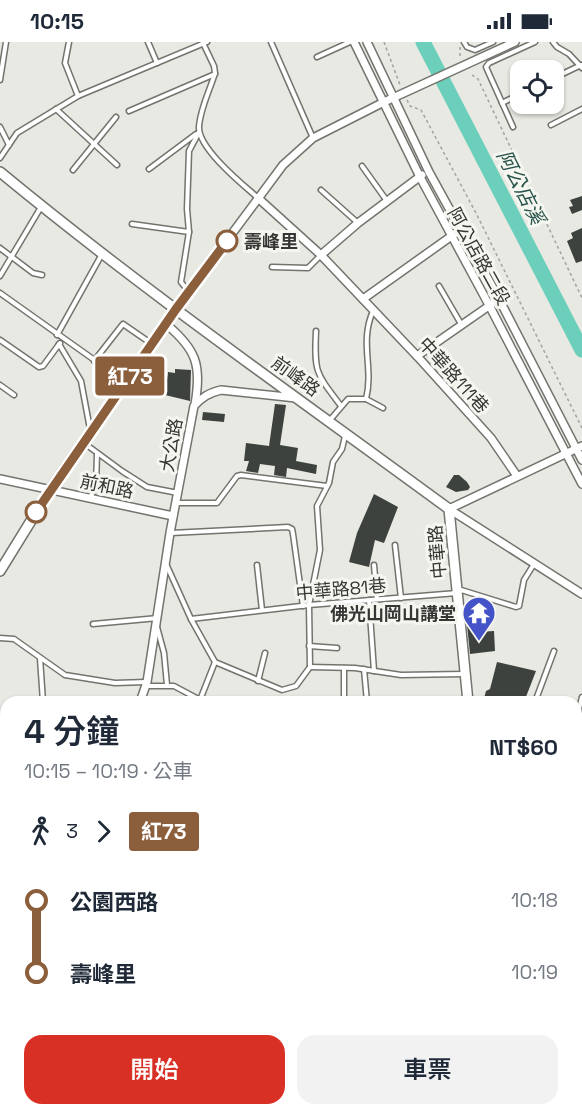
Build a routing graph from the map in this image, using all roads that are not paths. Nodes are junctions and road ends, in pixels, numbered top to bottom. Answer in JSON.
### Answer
{"nodes":[{"id":1,"x":6,"y":42,"type":"edge"},
{"id":2,"x":69,"y":42,"type":"edge"},
{"id":3,"x":148,"y":42,"type":"edge"},
{"id":4,"x":272,"y":42,"type":"edge"},
{"id":5,"x":352,"y":42,"type":"edge"},
{"id":6,"x":367,"y":42,"type":"edge"},
{"id":7,"x":464,"y":42,"type":"edge"},
{"id":8,"x":493,"y":42,"type":"edge"},
{"id":9,"x":514,"y":42,"type":"edge"},
{"id":10,"x":534,"y":42,"type":"edge"},
{"id":11,"x":553,"y":42,"type":"edge"},
{"id":12,"x":205,"y":43,"type":"edge"},
{"id":13,"x":316,"y":57,"type":"dead end"},
{"id":14,"x":157,"y":63,"type":"junction"},
{"id":15,"x":581,"y":66,"type":"edge"},
{"id":16,"x":215,"y":73,"type":"junction"},
{"id":17,"x":1,"y":74,"type":"edge"},
{"id":18,"x":564,"y":74,"type":"edge"},
{"id":19,"x":0,"y":80,"type":"edge"},
{"id":20,"x":78,"y":96,"type":"junction"},
{"id":21,"x":394,"y":98,"type":"junction"},
{"id":22,"x":510,"y":100,"type":"edge"},
{"id":23,"x":384,"y":102,"type":"junction"},
{"id":24,"x":502,"y":104,"type":"junction"},
{"id":25,"x":56,"y":109,"type":"junction"},
{"id":26,"x":582,"y":109,"type":"edge"},
{"id":27,"x":129,"y":111,"type":"dead end"},
{"id":28,"x":116,"y":117,"type":"dead end"},
{"id":29,"x":551,"y":125,"type":"dead end"},
{"id":30,"x":0,"y":127,"type":"edge"},
{"id":31,"x":513,"y":127,"type":"dead end"},
{"id":32,"x":199,"y":132,"type":"junction"},
{"id":33,"x":313,"y":138,"type":"junction"},
{"id":34,"x":94,"y":144,"type":"junction"},
{"id":35,"x":9,"y":145,"type":"junction"},
{"id":36,"x":0,"y":158,"type":"edge"},
{"id":37,"x":117,"y":165,"type":"dead end"},
{"id":38,"x":362,"y":166,"type":"dead end"},
{"id":39,"x":149,"y":169,"type":"dead end"},
{"id":40,"x":73,"y":170,"type":"dead end"},
{"id":41,"x":0,"y":171,"type":"edge"},
{"id":42,"x":429,"y":171,"type":"junction"},
{"id":43,"x":420,"y":177,"type":"junction"},
{"id":44,"x":321,"y":190,"type":"dead end"},
{"id":45,"x":258,"y":198,"type":"junction"},
{"id":46,"x":387,"y":201,"type":"junction"},
{"id":47,"x":41,"y":206,"type":"junction"},
{"id":48,"x":358,"y":223,"type":"junction"},
{"id":49,"x":132,"y":224,"type":"dead end"},
{"id":50,"x":460,"y":230,"type":"junction"},
{"id":51,"x":189,"y":232,"type":"junction"},
{"id":52,"x":450,"y":235,"type":"junction"},
{"id":53,"x":0,"y":248,"type":"edge"},
{"id":54,"x":102,"y":253,"type":"junction"},
{"id":55,"x":321,"y":255,"type":"junction"},
{"id":56,"x":11,"y":257,"type":"junction"},
{"id":57,"x":272,"y":267,"type":"dead end"},
{"id":58,"x":42,"y":275,"type":"dead end"},
{"id":59,"x":0,"y":276,"type":"edge"},
{"id":60,"x":439,"y":286,"type":"dead end"},
{"id":61,"x":0,"y":292,"type":"edge"},
{"id":62,"x":189,"y":292,"type":"junction"},
{"id":63,"x":363,"y":299,"type":"junction"},
{"id":64,"x":499,"y":299,"type":"junction"},
{"id":65,"x":489,"y":305,"type":"junction"},
{"id":66,"x":176,"y":309,"type":"junction"},
{"id":67,"x":373,"y":310,"type":"junction"},
{"id":68,"x":166,"y":324,"type":"junction"},
{"id":69,"x":461,"y":324,"type":"junction"},
{"id":70,"x":316,"y":331,"type":"dead end"},
{"id":71,"x":57,"y":335,"type":"junction"},
{"id":72,"x":0,"y":340,"type":"edge"},
{"id":73,"x":61,"y":342,"type":"junction"},
{"id":74,"x":152,"y":345,"type":"junction"},
{"id":75,"x":417,"y":357,"type":"junction"},
{"id":76,"x":94,"y":361,"type":"junction"},
{"id":77,"x":538,"y":375,"type":"junction"},
{"id":78,"x":529,"y":380,"type":"junction"},
{"id":79,"x":125,"y":382,"type":"junction"},
{"id":80,"x":0,"y":385,"type":"edge"},
{"id":81,"x":14,"y":395,"type":"dead end"},
{"id":82,"x":298,"y":398,"type":"junction"},
{"id":83,"x":366,"y":399,"type":"junction"},
{"id":84,"x":194,"y":406,"type":"junction"},
{"id":85,"x":341,"y":406,"type":"junction"},
{"id":86,"x":383,"y":408,"type":"dead end"},
{"id":87,"x":329,"y":421,"type":"junction"},
{"id":88,"x":91,"y":433,"type":"junction"},
{"id":89,"x":346,"y":433,"type":"junction"},
{"id":90,"x":84,"y":443,"type":"junction"},
{"id":91,"x":579,"y":447,"type":"edge"},
{"id":92,"x":97,"y":453,"type":"junction"},
{"id":93,"x":566,"y":453,"type":"junction"},
{"id":94,"x":582,"y":460,"type":"edge"},
{"id":95,"x":518,"y":476,"type":"junction"},
{"id":96,"x":0,"y":478,"type":"edge"},
{"id":97,"x":582,"y":484,"type":"edge"},
{"id":98,"x":327,"y":486,"type":"junction"},
{"id":99,"x":50,"y":490,"type":"junction"},
{"id":100,"x":178,"y":493,"type":"junction"},
{"id":101,"x":90,"y":498,"type":"junction"},
{"id":102,"x":176,"y":503,"type":"junction"},
{"id":103,"x":449,"y":509,"type":"junction"},
{"id":104,"x":173,"y":516,"type":"junction"},
{"id":105,"x":170,"y":533,"type":"junction"},
{"id":106,"x":396,"y":545,"type":"dead end"},
{"id":107,"x":165,"y":562,"type":"junction"},
{"id":108,"x":535,"y":564,"type":"junction"},
{"id":109,"x":257,"y":565,"type":"dead end"},
{"id":110,"x":374,"y":565,"type":"dead end"},
{"id":111,"x":0,"y":571,"type":"edge"},
{"id":112,"x":457,"y":591,"type":"junction"},
{"id":113,"x":582,"y":594,"type":"edge"},
{"id":114,"x":401,"y":597,"type":"junction"},
{"id":115,"x":377,"y":599,"type":"junction"},
{"id":116,"x":369,"y":600,"type":"junction"},
{"id":117,"x":309,"y":605,"type":"junction"},
{"id":118,"x":303,"y":606,"type":"junction"},
{"id":119,"x":262,"y":610,"type":"junction"},
{"id":120,"x":191,"y":619,"type":"junction"},
{"id":121,"x":157,"y":622,"type":"junction"},
{"id":122,"x":93,"y":624,"type":"dead end"},
{"id":123,"x":0,"y":638,"type":"edge"},
{"id":124,"x":309,"y":646,"type":"junction"},
{"id":125,"x":337,"y":648,"type":"dead end"},
{"id":126,"x":554,"y":651,"type":"dead end"},
{"id":127,"x":265,"y":653,"type":"dead end"},
{"id":128,"x":40,"y":658,"type":"junction"},
{"id":129,"x":215,"y":662,"type":"junction"},
{"id":130,"x":310,"y":667,"type":"junction"},
{"id":131,"x":344,"y":668,"type":"junction"},
{"id":132,"x":364,"y":669,"type":"junction"},
{"id":133,"x":374,"y":671,"type":"junction"},
{"id":134,"x":465,"y":674,"type":"junction"},
{"id":135,"x":258,"y":681,"type":"junction"},
{"id":136,"x":146,"y":684,"type":"junction"},
{"id":137,"x":167,"y":685,"type":"junction"},
{"id":138,"x":43,"y":696,"type":"edge"},
{"id":139,"x":143,"y":696,"type":"edge"},
{"id":140,"x":193,"y":696,"type":"edge"},
{"id":141,"x":204,"y":696,"type":"edge"},
{"id":142,"x":344,"y":696,"type":"edge"},
{"id":143,"x":366,"y":696,"type":"edge"},
{"id":144,"x":467,"y":696,"type":"edge"},
{"id":145,"x":537,"y":696,"type":"edge"},
{"id":146,"x":93,"y":1116,"type":"edge"},
{"id":147,"x":99,"y":1116,"type":"edge"}],
"edges":[{"from":1,"to":17,"type":"lane"},
{"from":2,"to":20,"type":"lane"},
{"from":3,"to":14,"type":"lane"},
{"from":4,"to":33,"type":"lane"},
{"from":5,"to":13,"type":"lane"},
{"from":5,"to":23,"type":"street","name":"阿公店路二段"},
{"from":6,"to":21,"type":"street","name":"阿公店路二段"},
{"from":7,"to":8,"type":"lane"},
{"from":9,"to":21,"type":"street"},
{"from":10,"to":24,"type":"lane"},
{"from":11,"to":15,"type":"lane"},
{"from":12,"to":14,"type":"lane"},
{"from":12,"to":16,"type":"lane"},
{"from":14,"to":20,"type":"lane"},
{"from":15,"to":18,"type":"lane"},
{"from":16,"to":27,"type":"lane"},
{"from":16,"to":32,"type":"lane"},
{"from":17,"to":19,"type":"lane"},
{"from":20,"to":25,"type":"lane"},
{"from":21,"to":23,"type":"street"},
{"from":21,"to":42,"type":"street","name":"阿公店路二段"},
{"from":22,"to":24,"type":"lane"},
{"from":23,"to":33,"type":"street"},
{"from":23,"to":43,"type":"street","name":"阿公店路二段"},
{"from":24,"to":31,"type":"lane"},
{"from":25,"to":34,"type":"lane"},
{"from":25,"to":35,"type":"lane"},
{"from":26,"to":29,"type":"lane"},
{"from":28,"to":34,"type":"lane"},
{"from":30,"to":35,"type":"lane"},
{"from":32,"to":39,"type":"lane"},
{"from":32,"to":45,"type":"lane"},
{"from":32,"to":51,"type":"lane"},
{"from":33,"to":45,"type":"street"},
{"from":34,"to":37,"type":"lane"},
{"from":34,"to":40,"type":"lane"},
{"from":35,"to":36,"type":"lane"},
{"from":38,"to":46,"type":"lane"},
{"from":41,"to":47,"type":"main road","name":"前峰路"},
{"from":42,"to":43,"type":"street"},
{"from":42,"to":50,"type":"street","name":"阿公店路二段"},
{"from":43,"to":46,"type":"street"},
{"from":43,"to":52,"type":"street","name":"阿公店路二段"},
{"from":44,"to":48,"type":"lane"},
{"from":45,"to":55,"type":"street","name":"中華路111巷"},
{"from":45,"to":62,"type":"street"},
{"from":46,"to":48,"type":"street"},
{"from":47,"to":54,"type":"main road","name":"前峰路"},
{"from":47,"to":56,"type":"lane"},
{"from":48,"to":55,"type":"street"},
{"from":49,"to":51,"type":"lane"},
{"from":50,"to":52,"type":"street"},
{"from":50,"to":64,"type":"street","name":"阿公店路二段"},
{"from":51,"to":62,"type":"lane"},
{"from":52,"to":63,"type":"street"},
{"from":52,"to":65,"type":"street","name":"阿公店路二段"},
{"from":53,"to":56,"type":"lane"},
{"from":54,"to":66,"type":"main road","name":"前峰路"},
{"from":54,"to":71,"type":"lane"},
{"from":55,"to":57,"type":"lane"},
{"from":55,"to":63,"type":"street","name":"中華路111巷"},
{"from":56,"to":58,"type":"lane"},
{"from":56,"to":59,"type":"lane"},
{"from":60,"to":69,"type":"lane"},
{"from":61,"to":71,"type":"lane"},
{"from":62,"to":66,"type":"street"},
{"from":63,"to":67,"type":"street","name":"中華路111巷"},
{"from":64,"to":65,"type":"street"},
{"from":64,"to":77,"type":"street","name":"阿公店路二段"},
{"from":65,"to":69,"type":"street"},
{"from":65,"to":78,"type":"street","name":"阿公店路二段"},
{"from":66,"to":68,"type":"main road"},
{"from":66,"to":82,"type":"main road","name":"前峰路"},
{"from":67,"to":75,"type":"street","name":"中華路111巷"},
{"from":67,"to":83,"type":"lane"},
{"from":68,"to":74,"type":"main road"},
{"from":68,"to":84,"type":"street"},
{"from":69,"to":75,"type":"street"},
{"from":70,"to":85,"type":"lane"},
{"from":71,"to":73,"type":"lane"},
{"from":72,"to":73,"type":"lane"},
{"from":73,"to":76,"type":"lane"},
{"from":73,"to":88,"type":"lane"},
{"from":74,"to":76,"type":"lane"},
{"from":74,"to":79,"type":"main road"},
{"from":75,"to":95,"type":"street","name":"中華路111巷"},
{"from":76,"to":79,"type":"lane"},
{"from":77,"to":78,"type":"street"},
{"from":77,"to":91,"type":"street","name":"阿公店路二段"},
{"from":78,"to":93,"type":"street","name":"阿公店路二段"},
{"from":79,"to":88,"type":"main road"},
{"from":80,"to":81,"type":"lane"},
{"from":82,"to":84,"type":"street","name":"大公路"},
{"from":82,"to":87,"type":"main road","name":"前峰路"},
{"from":83,"to":85,"type":"lane"},
{"from":83,"to":86,"type":"lane"},
{"from":84,"to":100,"type":"street","name":"大公路"},
{"from":85,"to":87,"type":"lane"},
{"from":87,"to":89,"type":"main road","name":"前峰路"},
{"from":88,"to":90,"type":"main road"},
{"from":89,"to":98,"type":"lane"},
{"from":89,"to":103,"type":"main road","name":"前峰路"},
{"from":90,"to":92,"type":"lane"},
{"from":90,"to":99,"type":"main road"},
{"from":91,"to":93,"type":"street","name":"中華路"},
{"from":91,"to":94,"type":"street","name":"阿公店路二段"},
{"from":92,"to":100,"type":"lane"},
{"from":92,"to":101,"type":"lane"},
{"from":93,"to":95,"type":"street","name":"中華路"},
{"from":93,"to":97,"type":"street","name":"阿公店路二段"},
{"from":95,"to":103,"type":"street","name":"中華路"},
{"from":96,"to":99,"type":"street","name":"前和路"},
{"from":98,"to":102,"type":"lane"},
{"from":98,"to":117,"type":"lane"},
{"from":99,"to":101,"type":"street","name":"前和路"},
{"from":99,"to":111,"type":"main road"},
{"from":100,"to":102,"type":"street","name":"大公路"},
{"from":101,"to":104,"type":"street","name":"前和路"},
{"from":102,"to":104,"type":"street","name":"大公路"},
{"from":103,"to":108,"type":"street","name":"前峰路"},
{"from":103,"to":112,"type":"main road","name":"中華路"},
{"from":104,"to":105,"type":"street","name":"大公路"},
{"from":105,"to":107,"type":"street","name":"大公路"},
{"from":105,"to":118,"type":"lane"},
{"from":106,"to":114,"type":"lane"},
{"from":107,"to":120,"type":"lane"},
{"from":107,"to":121,"type":"street","name":"大公路"},
{"from":108,"to":112,"type":"lane"},
{"from":108,"to":113,"type":"street","name":"前峰路"},
{"from":109,"to":119,"type":"lane"},
{"from":110,"to":115,"type":"lane"},
{"from":112,"to":114,"type":"lane","name":"中華路81巷"},
{"from":112,"to":134,"type":"main road","name":"中華路"},
{"from":114,"to":115,"type":"lane","name":"中華路81巷"},
{"from":115,"to":116,"type":"lane","name":"中華路81巷"},
{"from":116,"to":117,"type":"lane","name":"中華路81巷"},
{"from":116,"to":133,"type":"lane"},
{"from":117,"to":118,"type":"lane","name":"中華路81巷"},
{"from":117,"to":124,"type":"lane"},
{"from":118,"to":119,"type":"lane","name":"中華路81巷"},
{"from":119,"to":120,"type":"lane","name":"中華路81巷"},
{"from":120,"to":129,"type":"lane"},
{"from":121,"to":122,"type":"lane"},
{"from":121,"to":136,"type":"street","name":"大公路"},
{"from":121,"to":137,"type":"lane"},
{"from":123,"to":128,"type":"lane"},
{"from":124,"to":125,"type":"lane"},
{"from":124,"to":130,"type":"lane"},
{"from":126,"to":145,"type":"lane"},
{"from":127,"to":135,"type":"lane"},
{"from":128,"to":136,"type":"lane"},
{"from":128,"to":138,"type":"lane"},
{"from":129,"to":135,"type":"lane"},
{"from":129,"to":141,"type":"lane"},
{"from":130,"to":131,"type":"lane"},
{"from":130,"to":135,"type":"lane"},
{"from":131,"to":132,"type":"lane"},
{"from":131,"to":142,"type":"lane"},
{"from":132,"to":133,"type":"lane"},
{"from":132,"to":143,"type":"lane"},
{"from":133,"to":134,"type":"lane"},
{"from":134,"to":144,"type":"main road","name":"中華路"},
{"from":136,"to":137,"type":"lane"},
{"from":136,"to":139,"type":"street","name":"大公路"},
{"from":137,"to":140,"type":"lane"},
{"from":146,"to":147,"type":"lane"}]}
